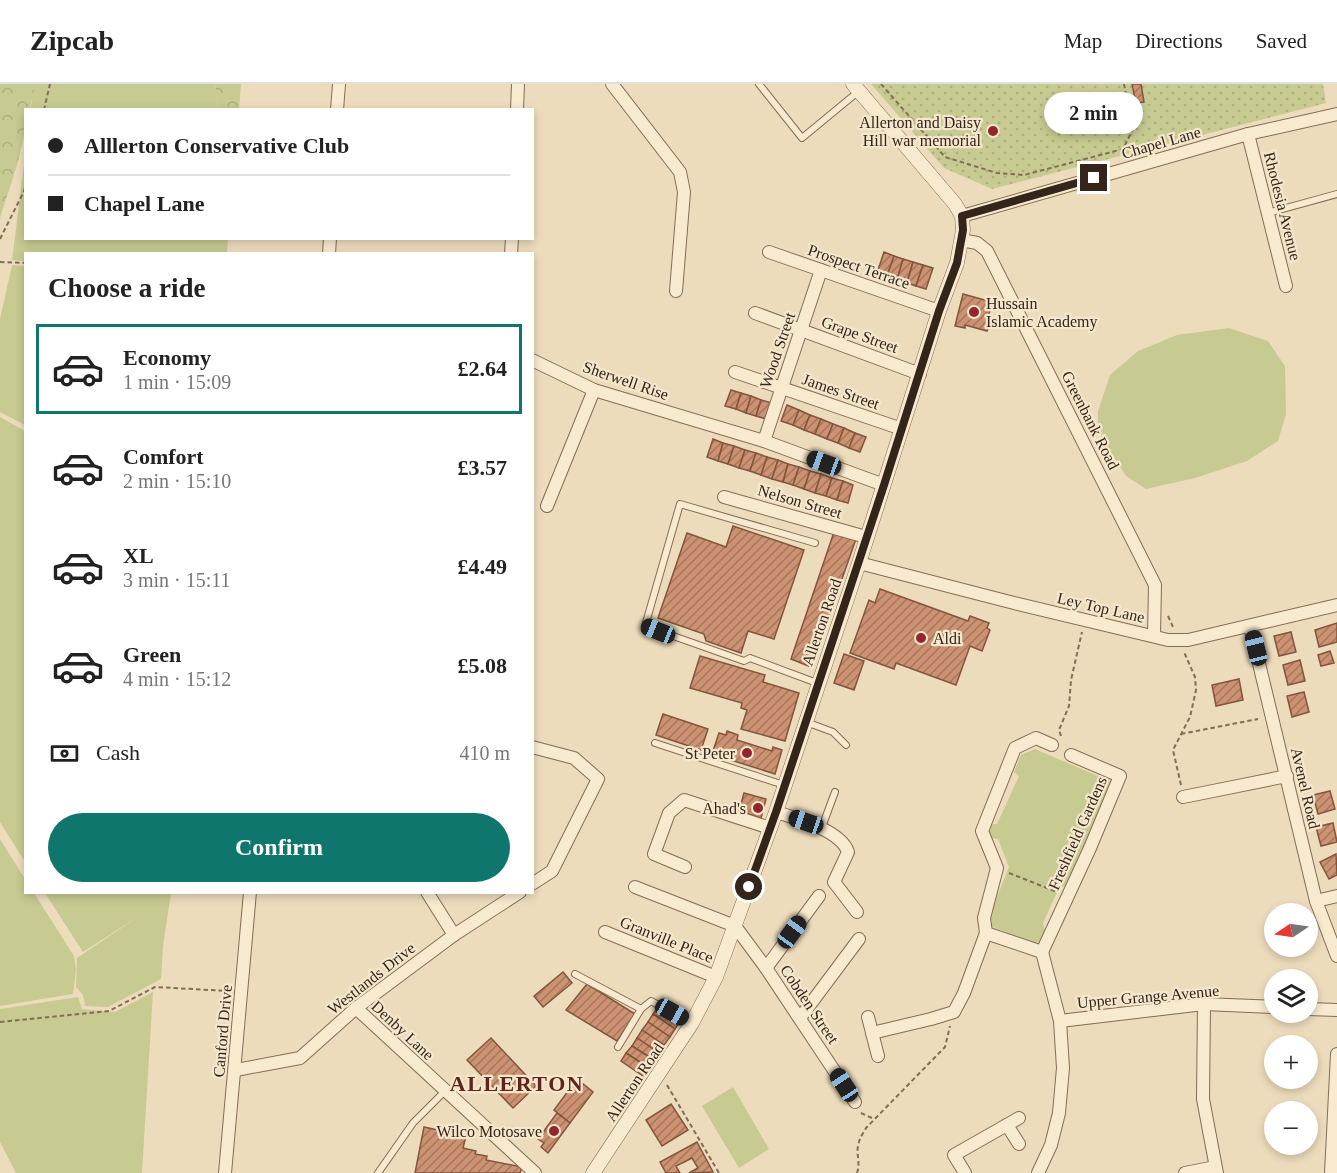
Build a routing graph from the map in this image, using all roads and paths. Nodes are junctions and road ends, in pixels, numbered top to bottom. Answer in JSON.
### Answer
{"nodes":[{"id":1,"x":50,"y":84,"type":"edge"},
{"id":2,"x":339,"y":84,"type":"edge"},
{"id":3,"x":518,"y":84,"type":"edge"},
{"id":4,"x":612,"y":84,"type":"edge"},
{"id":5,"x":759,"y":84,"type":"edge"},
{"id":6,"x":881,"y":84,"type":"edge"},
{"id":7,"x":1125,"y":84,"type":"edge"},
{"id":8,"x":856,"y":87,"type":"edge"},
{"id":9,"x":44,"y":108,"type":"edge"},
{"id":10,"x":337,"y":108,"type":"edge"},
{"id":11,"x":517,"y":108,"type":"edge"},
{"id":12,"x":1337,"y":114,"type":"edge"},
{"id":13,"x":1248,"y":134,"type":"junction"},
{"id":14,"x":24,"y":187,"type":"edge"},
{"id":15,"x":1337,"y":194,"type":"edge"},
{"id":16,"x":1267,"y":213,"type":"junction"},
{"id":17,"x":962,"y":216,"type":"junction"},
{"id":18,"x":0,"y":239,"type":"edge"},
{"id":19,"x":961,"y":240,"type":"junction"},
{"id":20,"x":769,"y":252,"type":"dead end"},
{"id":21,"x":0,"y":262,"type":"edge"},
{"id":22,"x":24,"y":263,"type":"edge"},
{"id":23,"x":821,"y":270,"type":"junction"},
{"id":24,"x":1286,"y":286,"type":"dead end"},
{"id":25,"x":676,"y":291,"type":"dead end"},
{"id":26,"x":939,"y":311,"type":"junction"},
{"id":27,"x":755,"y":313,"type":"dead end"},
{"id":28,"x":801,"y":330,"type":"junction"},
{"id":29,"x":534,"y":361,"type":"edge"},
{"id":30,"x":735,"y":372,"type":"dead end"},
{"id":31,"x":920,"y":374,"type":"junction"},
{"id":32,"x":781,"y":388,"type":"junction"},
{"id":33,"x":594,"y":390,"type":"junction"},
{"id":34,"x":902,"y":429,"type":"junction"},
{"id":35,"x":764,"y":441,"type":"junction"},
{"id":36,"x":884,"y":485,"type":"junction"},
{"id":37,"x":724,"y":497,"type":"dead end"},
{"id":38,"x":547,"y":506,"type":"dead end"},
{"id":39,"x":866,"y":537,"type":"junction"},
{"id":40,"x":815,"y":543,"type":"dead end"},
{"id":41,"x":859,"y":563,"type":"junction"},
{"id":42,"x":1337,"y":605,"type":"edge"},
{"id":43,"x":1085,"y":620,"type":"junction"},
{"id":44,"x":1250,"y":626,"type":"junction"},
{"id":45,"x":1154,"y":636,"type":"junction"},
{"id":46,"x":1178,"y":640,"type":"junction"},
{"id":47,"x":817,"y":683,"type":"junction"},
{"id":48,"x":1272,"y":716,"type":"junction"},
{"id":49,"x":805,"y":722,"type":"junction"},
{"id":50,"x":1181,"y":734,"type":"junction"},
{"id":51,"x":1057,"y":742,"type":"joint"},
{"id":52,"x":655,"y":743,"type":"dead end"},
{"id":53,"x":846,"y":745,"type":"dead end"},
{"id":54,"x":534,"y":748,"type":"edge"},
{"id":55,"x":1071,"y":755,"type":"dead end"},
{"id":56,"x":1287,"y":776,"type":"junction"},
{"id":57,"x":784,"y":785,"type":"junction"},
{"id":58,"x":835,"y":792,"type":"dead end"},
{"id":59,"x":1183,"y":797,"type":"joint"},
{"id":60,"x":776,"y":812,"type":"junction"},
{"id":61,"x":822,"y":827,"type":"junction"},
{"id":62,"x":770,"y":828,"type":"junction"},
{"id":63,"x":685,"y":867,"type":"dead end"},
{"id":64,"x":997,"y":868,"type":"junction"},
{"id":65,"x":534,"y":883,"type":"edge"},
{"id":66,"x":635,"y":887,"type":"dead end"},
{"id":67,"x":250,"y":894,"type":"edge"},
{"id":68,"x":428,"y":894,"type":"edge"},
{"id":69,"x":517,"y":894,"type":"edge"},
{"id":70,"x":1337,"y":896,"type":"edge"},
{"id":71,"x":819,"y":897,"type":"dead end"},
{"id":72,"x":1068,"y":897,"type":"junction"},
{"id":73,"x":1316,"y":901,"type":"junction"},
{"id":74,"x":857,"y":912,"type":"dead end"},
{"id":75,"x":735,"y":926,"type":"junction"},
{"id":76,"x":605,"y":932,"type":"dead end"},
{"id":77,"x":986,"y":933,"type":"junction"},
{"id":78,"x":454,"y":935,"type":"junction"},
{"id":79,"x":859,"y":939,"type":"dead end"},
{"id":80,"x":1042,"y":952,"type":"junction"},
{"id":81,"x":1337,"y":956,"type":"edge"},
{"id":82,"x":766,"y":968,"type":"junction"},
{"id":83,"x":575,"y":974,"type":"dead end"},
{"id":84,"x":716,"y":977,"type":"junction"},
{"id":85,"x":242,"y":992,"type":"junction"},
{"id":86,"x":1203,"y":1004,"type":"junction"},
{"id":87,"x":1264,"y":1007,"type":"edge"},
{"id":88,"x":356,"y":1008,"type":"junction"},
{"id":89,"x":640,"y":1009,"type":"junction"},
{"id":90,"x":1318,"y":1009,"type":"edge"},
{"id":91,"x":1337,"y":1010,"type":"edge"},
{"id":92,"x":954,"y":1012,"type":"junction"},
{"id":93,"x":868,"y":1017,"type":"dead end"},
{"id":94,"x":800,"y":1018,"type":"junction"},
{"id":95,"x":1060,"y":1021,"type":"junction"},
{"id":96,"x":0,"y":1022,"type":"edge"},
{"id":97,"x":692,"y":1023,"type":"junction"},
{"id":98,"x":872,"y":1033,"type":"junction"},
{"id":99,"x":618,"y":1047,"type":"dead end"},
{"id":100,"x":1337,"y":1054,"type":"edge"},
{"id":101,"x":878,"y":1056,"type":"dead end"},
{"id":102,"x":236,"y":1070,"type":"junction"},
{"id":103,"x":1337,"y":1071,"type":"edge"},
{"id":104,"x":660,"y":1073,"type":"junction"},
{"id":105,"x":445,"y":1091,"type":"junction"},
{"id":106,"x":855,"y":1102,"type":"dead end"},
{"id":107,"x":1019,"y":1118,"type":"dead end"},
{"id":108,"x":1007,"y":1125,"type":"junction"},
{"id":109,"x":1335,"y":1141,"type":"edge"},
{"id":110,"x":1019,"y":1144,"type":"dead end"},
{"id":111,"x":1216,"y":1170,"type":"edge"},
{"id":112,"x":225,"y":1173,"type":"edge"},
{"id":113,"x":378,"y":1173,"type":"edge"},
{"id":114,"x":535,"y":1173,"type":"edge"},
{"id":115,"x":593,"y":1173,"type":"edge"},
{"id":116,"x":719,"y":1173,"type":"edge"},
{"id":117,"x":857,"y":1173,"type":"edge"},
{"id":118,"x":965,"y":1173,"type":"edge"},
{"id":119,"x":1038,"y":1173,"type":"edge"},
{"id":120,"x":1185,"y":1173,"type":"edge"},
{"id":121,"x":1331,"y":1173,"type":"edge"}],
"edges":[{"from":1,"to":9,"type":"path"},
{"from":2,"to":10,"type":"street"},
{"from":3,"to":11,"type":"street"},
{"from":4,"to":25,"type":"street"},
{"from":5,"to":8,"type":"lane"},
{"from":6,"to":7,"type":"path"},
{"from":8,"to":17,"type":"street"},
{"from":12,"to":13,"type":"street","name":"Chapel Lane"},
{"from":13,"to":16,"type":"street","name":"Rhodesia Avenue"},
{"from":13,"to":17,"type":"street","name":"Chapel Lane"},
{"from":14,"to":18,"type":"path"},
{"from":15,"to":16,"type":"lane"},
{"from":16,"to":24,"type":"street","name":"Rhodesia Avenue"},
{"from":17,"to":19,"type":"street","name":"Allerton Road"},
{"from":19,"to":26,"type":"street","name":"Allerton Road"},
{"from":19,"to":45,"type":"street","name":"Greenbank Road"},
{"from":20,"to":23,"type":"street","name":"Prospect Terrace"},
{"from":21,"to":22,"type":"path"},
{"from":23,"to":26,"type":"street","name":"Prospect Terrace"},
{"from":23,"to":28,"type":"street","name":"Wood Street"},
{"from":26,"to":31,"type":"street","name":"Allerton Road"},
{"from":27,"to":28,"type":"street","name":"Grape Street"},
{"from":28,"to":31,"type":"street","name":"Grape Street"},
{"from":28,"to":32,"type":"street","name":"Wood Street"},
{"from":29,"to":33,"type":"street","name":"Sherwell Rise"},
{"from":30,"to":32,"type":"street","name":"James Street"},
{"from":31,"to":34,"type":"street","name":"Allerton Road"},
{"from":32,"to":34,"type":"street","name":"James Street"},
{"from":32,"to":35,"type":"street","name":"Wood Street"},
{"from":33,"to":35,"type":"street","name":"Sherwell Rise"},
{"from":33,"to":38,"type":"street"},
{"from":34,"to":36,"type":"street","name":"Allerton Road"},
{"from":35,"to":36,"type":"street","name":"Sherwell Rise"},
{"from":36,"to":39,"type":"street","name":"Allerton Road"},
{"from":37,"to":39,"type":"street","name":"Nelson Street"},
{"from":39,"to":41,"type":"street","name":"Allerton Road"},
{"from":40,"to":47,"type":"lane"},
{"from":41,"to":43,"type":"street","name":"Ley Top Lane"},
{"from":41,"to":47,"type":"street","name":"Allerton Road"},
{"from":42,"to":44,"type":"street","name":"Ley Top Lane"},
{"from":43,"to":45,"type":"street","name":"Ley Top Lane"},
{"from":43,"to":51,"type":"path"},
{"from":44,"to":46,"type":"street","name":"Ley Top Lane"},
{"from":44,"to":48,"type":"street","name":"Avenel Road"},
{"from":45,"to":46,"type":"street","name":"Ley Top Lane"},
{"from":46,"to":50,"type":"path"},
{"from":47,"to":49,"type":"street","name":"Allerton Road"},
{"from":48,"to":50,"type":"path"},
{"from":48,"to":56,"type":"street","name":"Avenel Road"},
{"from":49,"to":53,"type":"lane"},
{"from":49,"to":57,"type":"street","name":"Allerton Road"},
{"from":50,"to":59,"type":"path"},
{"from":51,"to":64,"type":"street"},
{"from":52,"to":57,"type":"lane"},
{"from":54,"to":65,"type":"street"},
{"from":55,"to":72,"type":"street","name":"Freshfield Gardens"},
{"from":56,"to":59,"type":"street"},
{"from":56,"to":73,"type":"street","name":"Avenel Road"},
{"from":57,"to":60,"type":"street","name":"Allerton Road"},
{"from":58,"to":61,"type":"lane"},
{"from":60,"to":61,"type":"street"},
{"from":60,"to":62,"type":"street","name":"Allerton Road"},
{"from":61,"to":74,"type":"street"},
{"from":62,"to":63,"type":"street"},
{"from":62,"to":75,"type":"street","name":"Allerton Road"},
{"from":64,"to":72,"type":"path"},
{"from":64,"to":77,"type":"street"},
{"from":66,"to":75,"type":"street"},
{"from":67,"to":85,"type":"street","name":"Canford Drive"},
{"from":68,"to":78,"type":"street"},
{"from":69,"to":78,"type":"street","name":"Westlands Drive"},
{"from":70,"to":73,"type":"street"},
{"from":71,"to":82,"type":"street"},
{"from":72,"to":80,"type":"street","name":"Freshfield Gardens"},
{"from":73,"to":81,"type":"street","name":"Avenel Road"},
{"from":75,"to":82,"type":"street","name":"Cobden Street"},
{"from":75,"to":84,"type":"street","name":"Allerton Road"},
{"from":76,"to":84,"type":"street","name":"Granville Place"},
{"from":77,"to":80,"type":"street"},
{"from":77,"to":92,"type":"street"},
{"from":78,"to":88,"type":"street","name":"Westlands Drive"},
{"from":79,"to":94,"type":"street"},
{"from":80,"to":95,"type":"street"},
{"from":82,"to":94,"type":"street","name":"Cobden Street"},
{"from":83,"to":89,"type":"lane"},
{"from":84,"to":97,"type":"street","name":"Allerton Road"},
{"from":85,"to":96,"type":"path"},
{"from":85,"to":102,"type":"street","name":"Canford Drive"},
{"from":86,"to":87,"type":"street","name":"Upper Grange Avenue"},
{"from":86,"to":95,"type":"street","name":"Upper Grange Avenue"},
{"from":86,"to":111,"type":"street"},
{"from":88,"to":102,"type":"street","name":"Westlands Drive"},
{"from":88,"to":105,"type":"street","name":"Denby Lane"},
{"from":89,"to":97,"type":"lane"},
{"from":89,"to":99,"type":"lane"},
{"from":90,"to":91,"type":"street"},
{"from":92,"to":98,"type":"street"},
{"from":92,"to":117,"type":"path"},
{"from":93,"to":98,"type":"street"},
{"from":94,"to":106,"type":"street","name":"Cobden Street"},
{"from":95,"to":119,"type":"street"},
{"from":97,"to":104,"type":"street","name":"Allerton Road"},
{"from":98,"to":101,"type":"street"},
{"from":100,"to":103,"type":"street"},
{"from":102,"to":112,"type":"street","name":"Canford Drive"},
{"from":103,"to":109,"type":"street"},
{"from":104,"to":115,"type":"street","name":"Allerton Road"},
{"from":104,"to":116,"type":"path"},
{"from":105,"to":113,"type":"lane"},
{"from":105,"to":114,"type":"street","name":"Denby Lane"},
{"from":107,"to":108,"type":"street"},
{"from":108,"to":110,"type":"street"},
{"from":108,"to":118,"type":"street"},
{"from":109,"to":121,"type":"street"},
{"from":111,"to":120,"type":"street"}]}
